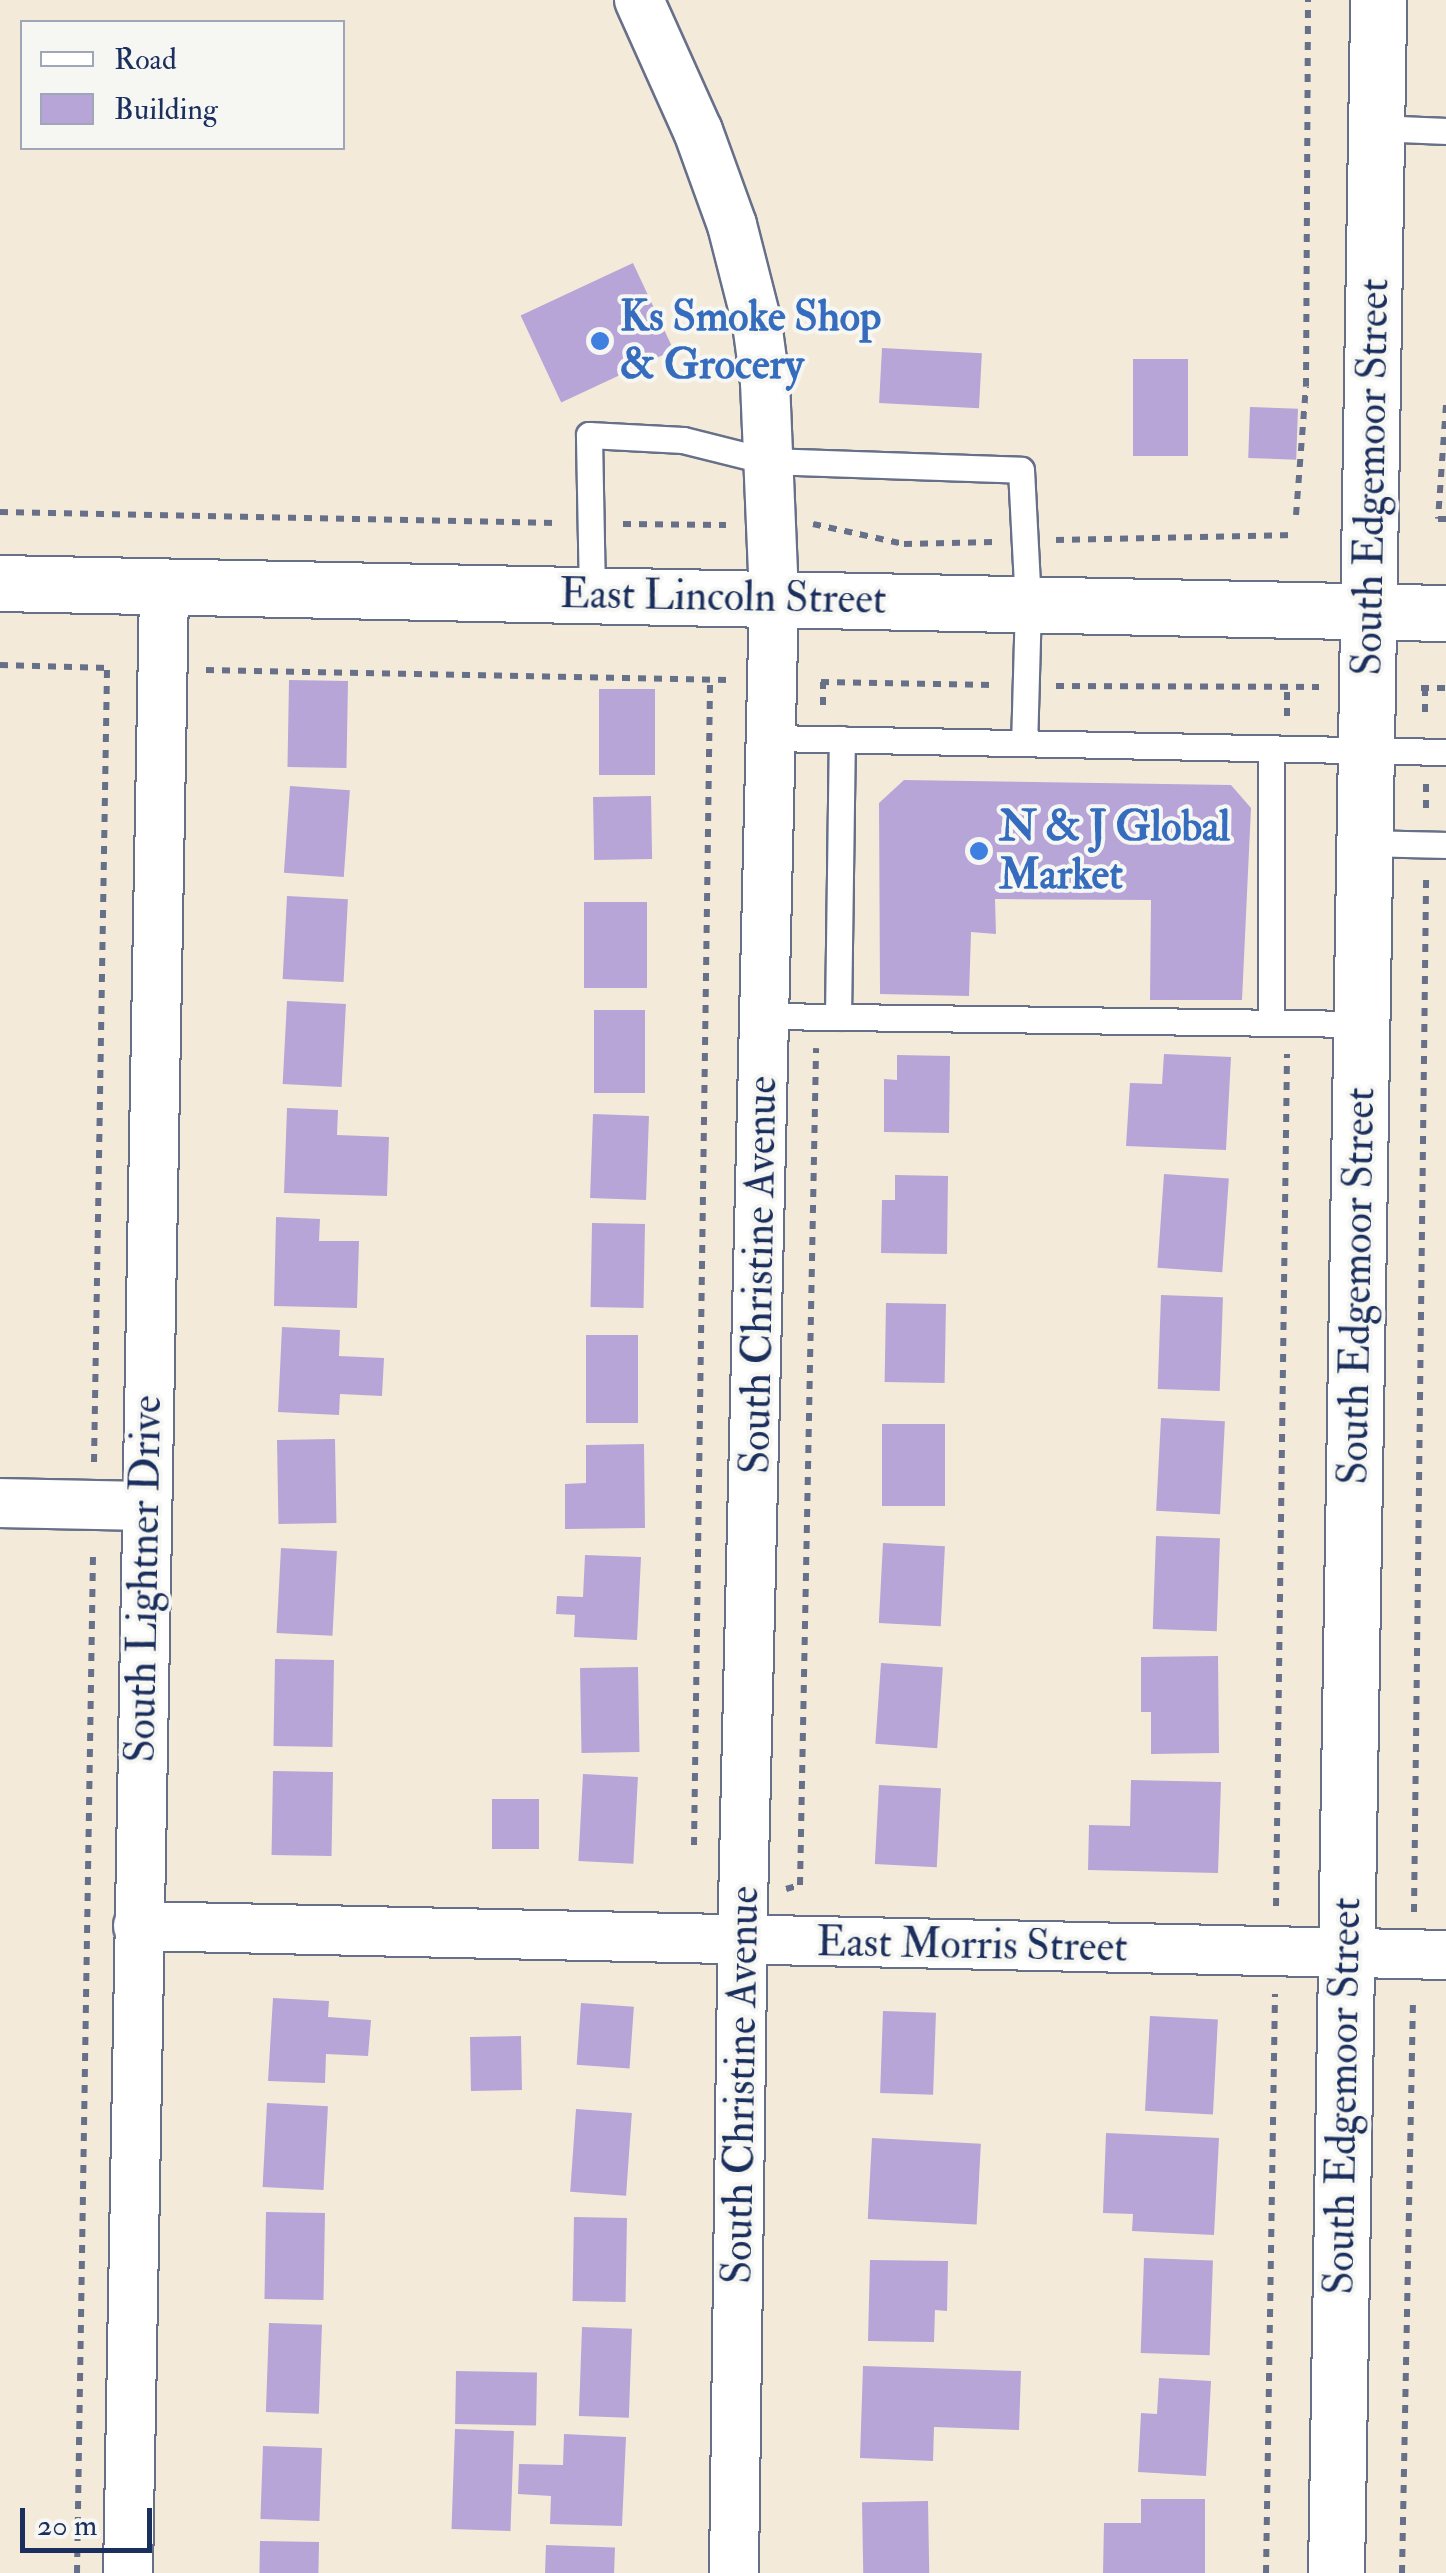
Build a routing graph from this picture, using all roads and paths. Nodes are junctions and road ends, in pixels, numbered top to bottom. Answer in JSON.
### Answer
{"nodes":[{"id":1,"x":638,"y":0,"type":"edge"},
{"id":2,"x":1308,"y":0,"type":"edge"},
{"id":3,"x":1378,"y":0,"type":"edge"},
{"id":4,"x":1376,"y":128,"type":"junction"},
{"id":5,"x":1446,"y":131,"type":"edge"},
{"id":6,"x":1446,"y":405,"type":"edge"},
{"id":7,"x":767,"y":461,"type":"junction"},
{"id":8,"x":0,"y":512,"type":"edge"},
{"id":9,"x":1296,"y":515,"type":"dead end"},
{"id":10,"x":1446,"y":519,"type":"edge"},
{"id":11,"x":589,"y":524,"type":"junction"},
{"id":12,"x":770,"y":525,"type":"junction"},
{"id":13,"x":1295,"y":535,"type":"dead end"},
{"id":14,"x":1024,"y":541,"type":"junction"},
{"id":15,"x":0,"y":583,"type":"edge"},
{"id":16,"x":164,"y":586,"type":"junction"},
{"id":17,"x":592,"y":594,"type":"junction"},
{"id":18,"x":774,"y":598,"type":"junction"},
{"id":19,"x":1028,"y":604,"type":"junction"},
{"id":20,"x":1369,"y":611,"type":"junction"},
{"id":21,"x":1446,"y":614,"type":"edge"},
{"id":22,"x":108,"y":668,"type":"dead end"},
{"id":23,"x":1288,"y":688,"type":"dead end"},
{"id":24,"x":1425,"y":688,"type":"dead end"},
{"id":25,"x":772,"y":738,"type":"junction"},
{"id":26,"x":842,"y":739,"type":"junction"},
{"id":27,"x":1024,"y":743,"type":"junction"},
{"id":28,"x":1279,"y":748,"type":"junction"},
{"id":29,"x":1366,"y":750,"type":"junction"},
{"id":30,"x":1436,"y":752,"type":"edge"},
{"id":31,"x":1364,"y":843,"type":"junction"},
{"id":32,"x":1436,"y":844,"type":"edge"},
{"id":33,"x":766,"y":1016,"type":"junction"},
{"id":34,"x":838,"y":1017,"type":"junction"},
{"id":35,"x":1279,"y":1023,"type":"junction"},
{"id":36,"x":1361,"y":1024,"type":"junction"},
{"id":37,"x":0,"y":1503,"type":"edge"},
{"id":38,"x":94,"y":1505,"type":"junction"},
{"id":39,"x":146,"y":1506,"type":"junction"},
{"id":40,"x":138,"y":1926,"type":"junction"},
{"id":41,"x":742,"y":1940,"type":"junction"},
{"id":42,"x":1275,"y":1952,"type":"junction"},
{"id":43,"x":1344,"y":1953,"type":"junction"},
{"id":44,"x":1430,"y":1955,"type":"edge"},
{"id":45,"x":76,"y":2573,"type":"edge"},
{"id":46,"x":128,"y":2573,"type":"edge"},
{"id":47,"x":734,"y":2573,"type":"edge"},
{"id":48,"x":1266,"y":2573,"type":"edge"},
{"id":49,"x":1336,"y":2573,"type":"edge"},
{"id":50,"x":1402,"y":2573,"type":"edge"}],
"edges":[{"from":1,"to":7,"type":"street","name":"South Christine Avenue"},
{"from":2,"to":9,"type":"path"},
{"from":3,"to":4,"type":"street","name":"South Edgemoor Street"},
{"from":4,"to":5,"type":"lane"},
{"from":4,"to":20,"type":"street","name":"South Edgemoor Street"},
{"from":6,"to":10,"type":"path"},
{"from":7,"to":11,"type":"lane"},
{"from":7,"to":12,"type":"street","name":"South Christine Avenue"},
{"from":7,"to":14,"type":"lane"},
{"from":8,"to":11,"type":"path"},
{"from":11,"to":12,"type":"path"},
{"from":11,"to":17,"type":"lane"},
{"from":12,"to":14,"type":"path"},
{"from":12,"to":18,"type":"street","name":"South Christine Avenue"},
{"from":13,"to":14,"type":"path"},
{"from":14,"to":19,"type":"lane"},
{"from":15,"to":16,"type":"street","name":"East Lincoln Street"},
{"from":16,"to":17,"type":"street","name":"East Lincoln Street"},
{"from":16,"to":39,"type":"street","name":"South Lightner Drive"},
{"from":17,"to":18,"type":"street","name":"East Lincoln Street"},
{"from":18,"to":19,"type":"street","name":"East Lincoln Street"},
{"from":18,"to":25,"type":"street","name":"South Christine Avenue"},
{"from":19,"to":20,"type":"street","name":"East Lincoln Street"},
{"from":19,"to":27,"type":"lane"},
{"from":20,"to":21,"type":"street","name":"East Lincoln Street"},
{"from":20,"to":29,"type":"street","name":"South Edgemoor Street"},
{"from":22,"to":38,"type":"path"},
{"from":23,"to":28,"type":"path"},
{"from":24,"to":30,"type":"path"},
{"from":25,"to":26,"type":"lane"},
{"from":25,"to":33,"type":"street","name":"South Christine Avenue"},
{"from":26,"to":27,"type":"lane"},
{"from":26,"to":34,"type":"lane"},
{"from":27,"to":28,"type":"lane"},
{"from":28,"to":29,"type":"lane"},
{"from":28,"to":35,"type":"lane"},
{"from":29,"to":30,"type":"lane"},
{"from":29,"to":31,"type":"street","name":"South Edgemoor Street"},
{"from":30,"to":32,"type":"path"},
{"from":31,"to":32,"type":"lane"},
{"from":31,"to":36,"type":"street","name":"South Edgemoor Street"},
{"from":32,"to":44,"type":"path"},
{"from":33,"to":34,"type":"lane"},
{"from":33,"to":41,"type":"street","name":"South Christine Avenue"},
{"from":34,"to":35,"type":"lane"},
{"from":35,"to":36,"type":"lane"},
{"from":35,"to":42,"type":"path"},
{"from":36,"to":43,"type":"street","name":"South Edgemoor Street"},
{"from":37,"to":38,"type":"street"},
{"from":38,"to":39,"type":"street"},
{"from":38,"to":45,"type":"path"},
{"from":39,"to":40,"type":"street","name":"South Lightner Drive"},
{"from":40,"to":41,"type":"street","name":"East Morris Street"},
{"from":40,"to":46,"type":"street","name":"South Lightner Drive"},
{"from":41,"to":42,"type":"street","name":"East Morris Street"},
{"from":41,"to":47,"type":"street","name":"South Christine Avenue"},
{"from":42,"to":43,"type":"street","name":"East Morris Street"},
{"from":42,"to":48,"type":"path"},
{"from":43,"to":44,"type":"street","name":"East Morris Street"},
{"from":43,"to":49,"type":"street","name":"South Edgemoor Street"},
{"from":44,"to":50,"type":"path"}]}
